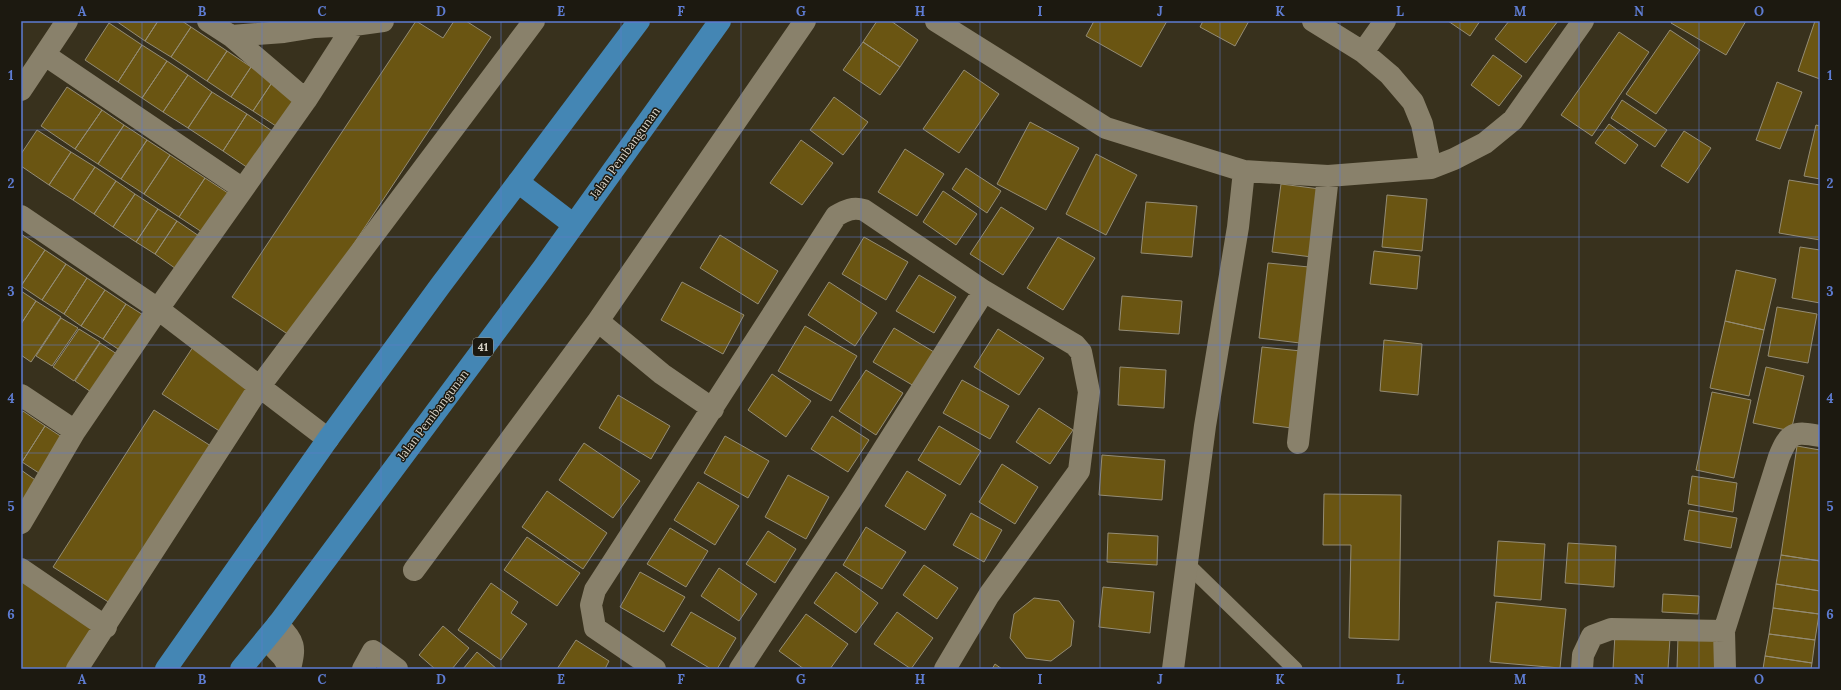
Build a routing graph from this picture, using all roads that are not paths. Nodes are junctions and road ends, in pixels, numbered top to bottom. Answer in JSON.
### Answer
{"nodes":[{"id":1,"x":67,"y":21,"type":"edge"},
{"id":2,"x":208,"y":21,"type":"edge"},
{"id":3,"x":383,"y":21,"type":"edge"},
{"id":4,"x":534,"y":21,"type":"edge"},
{"id":5,"x":639,"y":21,"type":"edge"},
{"id":6,"x":720,"y":21,"type":"edge"},
{"id":7,"x":805,"y":21,"type":"edge"},
{"id":8,"x":936,"y":21,"type":"edge"},
{"id":9,"x":1313,"y":21,"type":"edge"},
{"id":10,"x":1385,"y":21,"type":"edge"},
{"id":11,"x":1583,"y":21,"type":"edge"},
{"id":12,"x":354,"y":25,"type":"junction"},
{"id":13,"x":231,"y":36,"type":"junction"},
{"id":14,"x":1363,"y":52,"type":"junction"},
{"id":15,"x":46,"y":54,"type":"junction"},
{"id":16,"x":21,"y":90,"type":"edge"},
{"id":17,"x":306,"y":100,"type":"junction"},
{"id":18,"x":1431,"y":168,"type":"junction"},
{"id":19,"x":1244,"y":171,"type":"junction"},
{"id":20,"x":1328,"y":176,"type":"junction"},
{"id":21,"x":518,"y":182,"type":"junction"},
{"id":22,"x":243,"y":189,"type":"junction"},
{"id":23,"x":21,"y":216,"type":"edge"},
{"id":24,"x":574,"y":225,"type":"junction"},
{"id":25,"x":984,"y":291,"type":"junction"},
{"id":26,"x":158,"y":309,"type":"junction"},
{"id":27,"x":598,"y":322,"type":"junction"},
{"id":28,"x":260,"y":386,"type":"junction"},
{"id":29,"x":21,"y":395,"type":"edge"},
{"id":30,"x":713,"y":409,"type":"junction"},
{"id":31,"x":75,"y":431,"type":"junction"},
{"id":32,"x":1820,"y":436,"type":"edge"},
{"id":33,"x":328,"y":439,"type":"junction"},
{"id":34,"x":1298,"y":443,"type":"dead end"},
{"id":35,"x":21,"y":523,"type":"edge"},
{"id":36,"x":1186,"y":564,"type":"junction"},
{"id":37,"x":21,"y":569,"type":"edge"},
{"id":38,"x":414,"y":570,"type":"dead end"},
{"id":39,"x":106,"y":627,"type":"junction"},
{"id":40,"x":272,"y":631,"type":"junction"},
{"id":41,"x":1724,"y":631,"type":"junction"},
{"id":42,"x":77,"y":669,"type":"edge"},
{"id":43,"x":166,"y":669,"type":"edge"},
{"id":44,"x":241,"y":669,"type":"edge"},
{"id":45,"x":290,"y":669,"type":"edge"},
{"id":46,"x":363,"y":669,"type":"edge"},
{"id":47,"x":397,"y":669,"type":"edge"},
{"id":48,"x":655,"y":669,"type":"edge"},
{"id":49,"x":740,"y":669,"type":"edge"},
{"id":50,"x":945,"y":669,"type":"edge"},
{"id":51,"x":1173,"y":669,"type":"edge"},
{"id":52,"x":1295,"y":669,"type":"edge"},
{"id":53,"x":1582,"y":669,"type":"edge"},
{"id":54,"x":1725,"y":669,"type":"edge"}],
"edges":[{"from":1,"to":15,"type":"street"},
{"from":2,"to":13,"type":"street"},
{"from":3,"to":12,"type":"street"},
{"from":4,"to":28,"type":"street"},
{"from":5,"to":21,"type":"highway"},
{"from":6,"to":24,"type":"highway","name":"Jalan Pembangunan","number":"41"},
{"from":7,"to":27,"type":"street"},
{"from":8,"to":19,"type":"street"},
{"from":9,"to":14,"type":"street"},
{"from":10,"to":14,"type":"street"},
{"from":11,"to":18,"type":"street"},
{"from":12,"to":13,"type":"street"},
{"from":12,"to":17,"type":"street"},
{"from":13,"to":17,"type":"street"},
{"from":14,"to":18,"type":"street"},
{"from":15,"to":16,"type":"street"},
{"from":15,"to":22,"type":"street"},
{"from":17,"to":22,"type":"street"},
{"from":18,"to":20,"type":"street"},
{"from":19,"to":20,"type":"street"},
{"from":19,"to":36,"type":"street"},
{"from":20,"to":34,"type":"street"},
{"from":21,"to":24,"type":"highway"},
{"from":21,"to":33,"type":"highway"},
{"from":22,"to":26,"type":"street"},
{"from":23,"to":26,"type":"street"},
{"from":24,"to":40,"type":"highway","name":"Jalan Pembangunan","number":"41"},
{"from":25,"to":30,"type":"street"},
{"from":25,"to":49,"type":"street"},
{"from":25,"to":50,"type":"street"},
{"from":26,"to":28,"type":"street"},
{"from":26,"to":31,"type":"street"},
{"from":27,"to":30,"type":"street"},
{"from":27,"to":38,"type":"street"},
{"from":28,"to":33,"type":"street"},
{"from":28,"to":39,"type":"street"},
{"from":29,"to":31,"type":"street"},
{"from":30,"to":48,"type":"street"},
{"from":31,"to":35,"type":"street"},
{"from":32,"to":41,"type":"street"},
{"from":33,"to":43,"type":"highway"},
{"from":36,"to":51,"type":"street"},
{"from":36,"to":52,"type":"lane"},
{"from":37,"to":39,"type":"street"},
{"from":39,"to":42,"type":"street"},
{"from":40,"to":44,"type":"highway","name":"Jalan Pembangunan","number":"41"},
{"from":40,"to":45,"type":"street"},
{"from":41,"to":53,"type":"street"},
{"from":41,"to":54,"type":"street"},
{"from":46,"to":47,"type":"street"}]}
